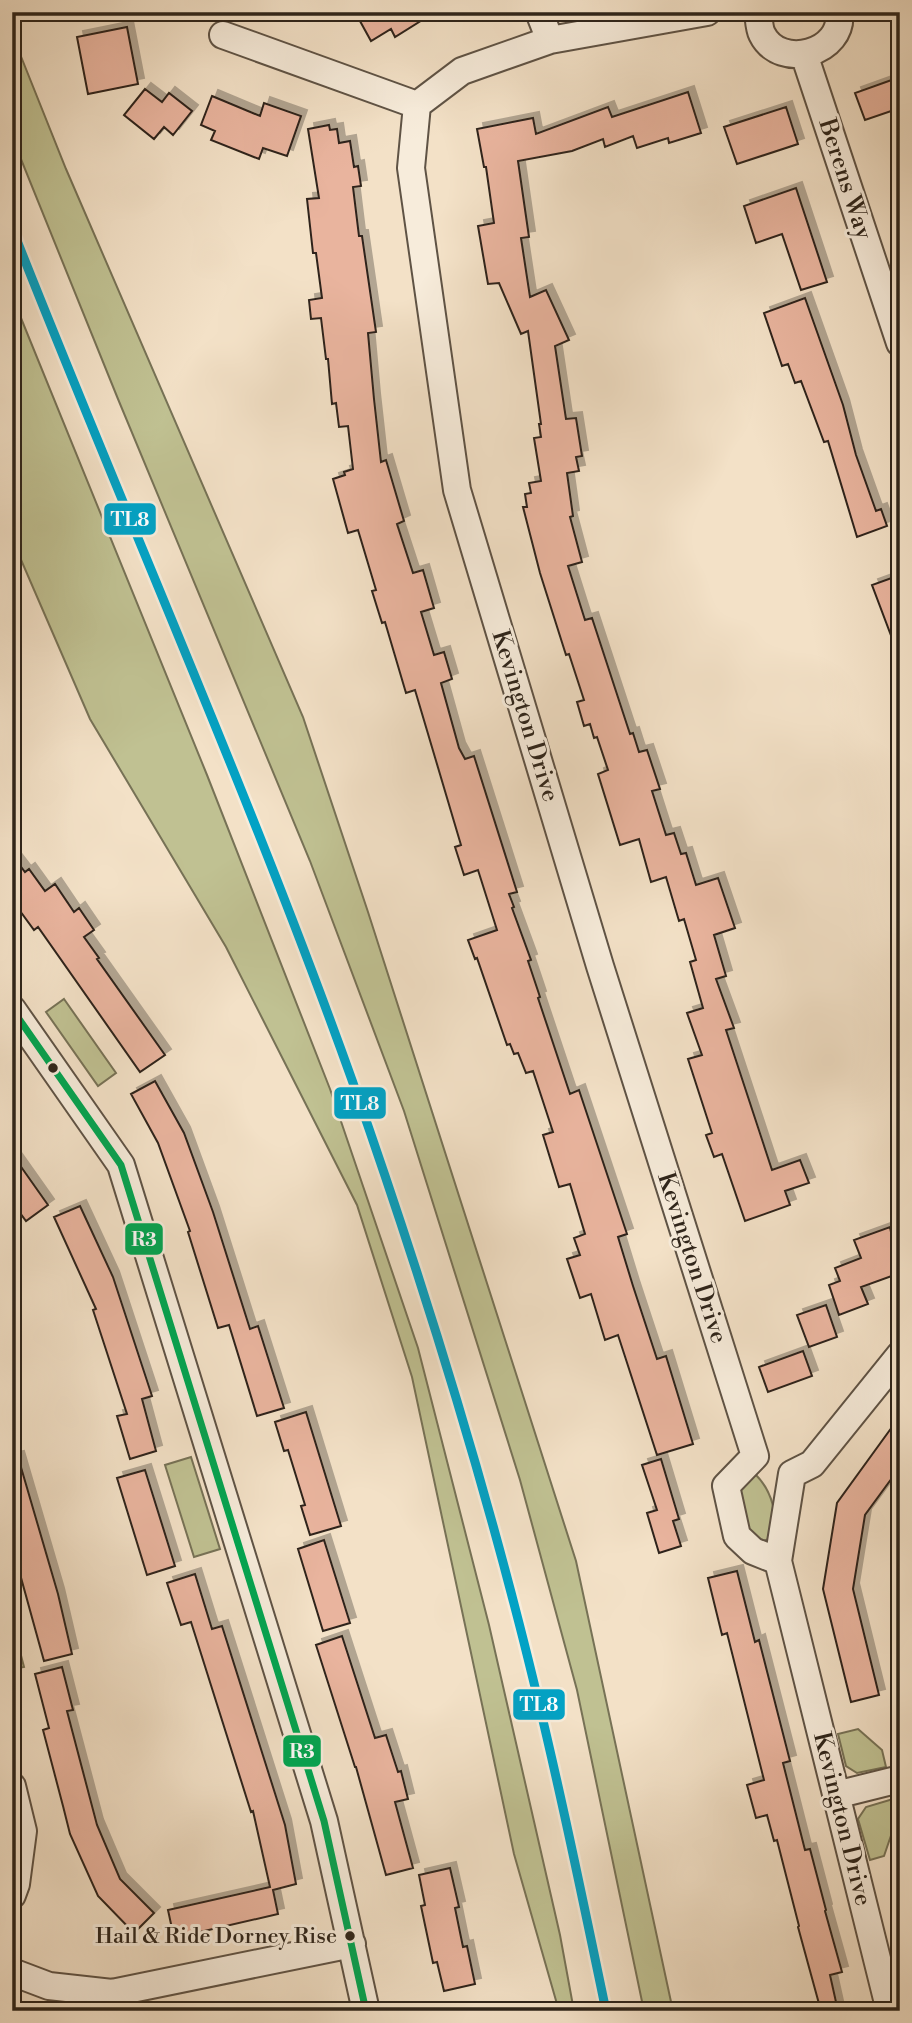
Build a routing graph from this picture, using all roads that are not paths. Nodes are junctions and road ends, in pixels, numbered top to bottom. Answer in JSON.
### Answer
{"nodes":[{"id":1,"x":539,"y":12,"type":"edge"},
{"id":2,"x":708,"y":12,"type":"edge"},
{"id":3,"x":758,"y":12,"type":"edge"},
{"id":4,"x":839,"y":12,"type":"edge"},
{"id":5,"x":223,"y":34,"type":"dead end"},
{"id":6,"x":550,"y":40,"type":"junction"},
{"id":7,"x":804,"y":54,"type":"junction"},
{"id":8,"x":417,"y":105,"type":"junction"},
{"id":9,"x":900,"y":343,"type":"edge"},
{"id":10,"x":12,"y":1009,"type":"edge"},
{"id":11,"x":900,"y":1355,"type":"edge"},
{"id":12,"x":755,"y":1456,"type":"junction"},
{"id":13,"x":792,"y":1474,"type":"junction"},
{"id":14,"x":778,"y":1561,"type":"junction"},
{"id":15,"x":900,"y":1779,"type":"edge"},
{"id":16,"x":12,"y":1786,"type":"edge"},
{"id":17,"x":836,"y":1795,"type":"junction"},
{"id":18,"x":12,"y":1895,"type":"edge"},
{"id":19,"x":352,"y":1944,"type":"junction"},
{"id":20,"x":12,"y":1972,"type":"edge"},
{"id":21,"x":113,"y":2002,"type":"edge"},
{"id":22,"x":366,"y":2011,"type":"edge"},
{"id":23,"x":890,"y":2011,"type":"edge"}],
"edges":[{"from":1,"to":6,"type":"street"},
{"from":2,"to":6,"type":"street"},
{"from":3,"to":7,"type":"street"},
{"from":4,"to":7,"type":"street"},
{"from":5,"to":8,"type":"street"},
{"from":6,"to":8,"type":"street"},
{"from":7,"to":9,"type":"street","name":"Berens Way"},
{"from":8,"to":12,"type":"street","name":"Kevington Drive"},
{"from":10,"to":19,"type":"street"},
{"from":11,"to":13,"type":"street"},
{"from":12,"to":13,"type":"street"},
{"from":12,"to":14,"type":"street"},
{"from":13,"to":14,"type":"street"},
{"from":14,"to":17,"type":"street","name":"Kevington Drive"},
{"from":15,"to":17,"type":"street"},
{"from":16,"to":18,"type":"street"},
{"from":17,"to":23,"type":"street","name":"Kevington Drive"},
{"from":19,"to":21,"type":"street"},
{"from":19,"to":22,"type":"street"},
{"from":20,"to":21,"type":"street"}]}
